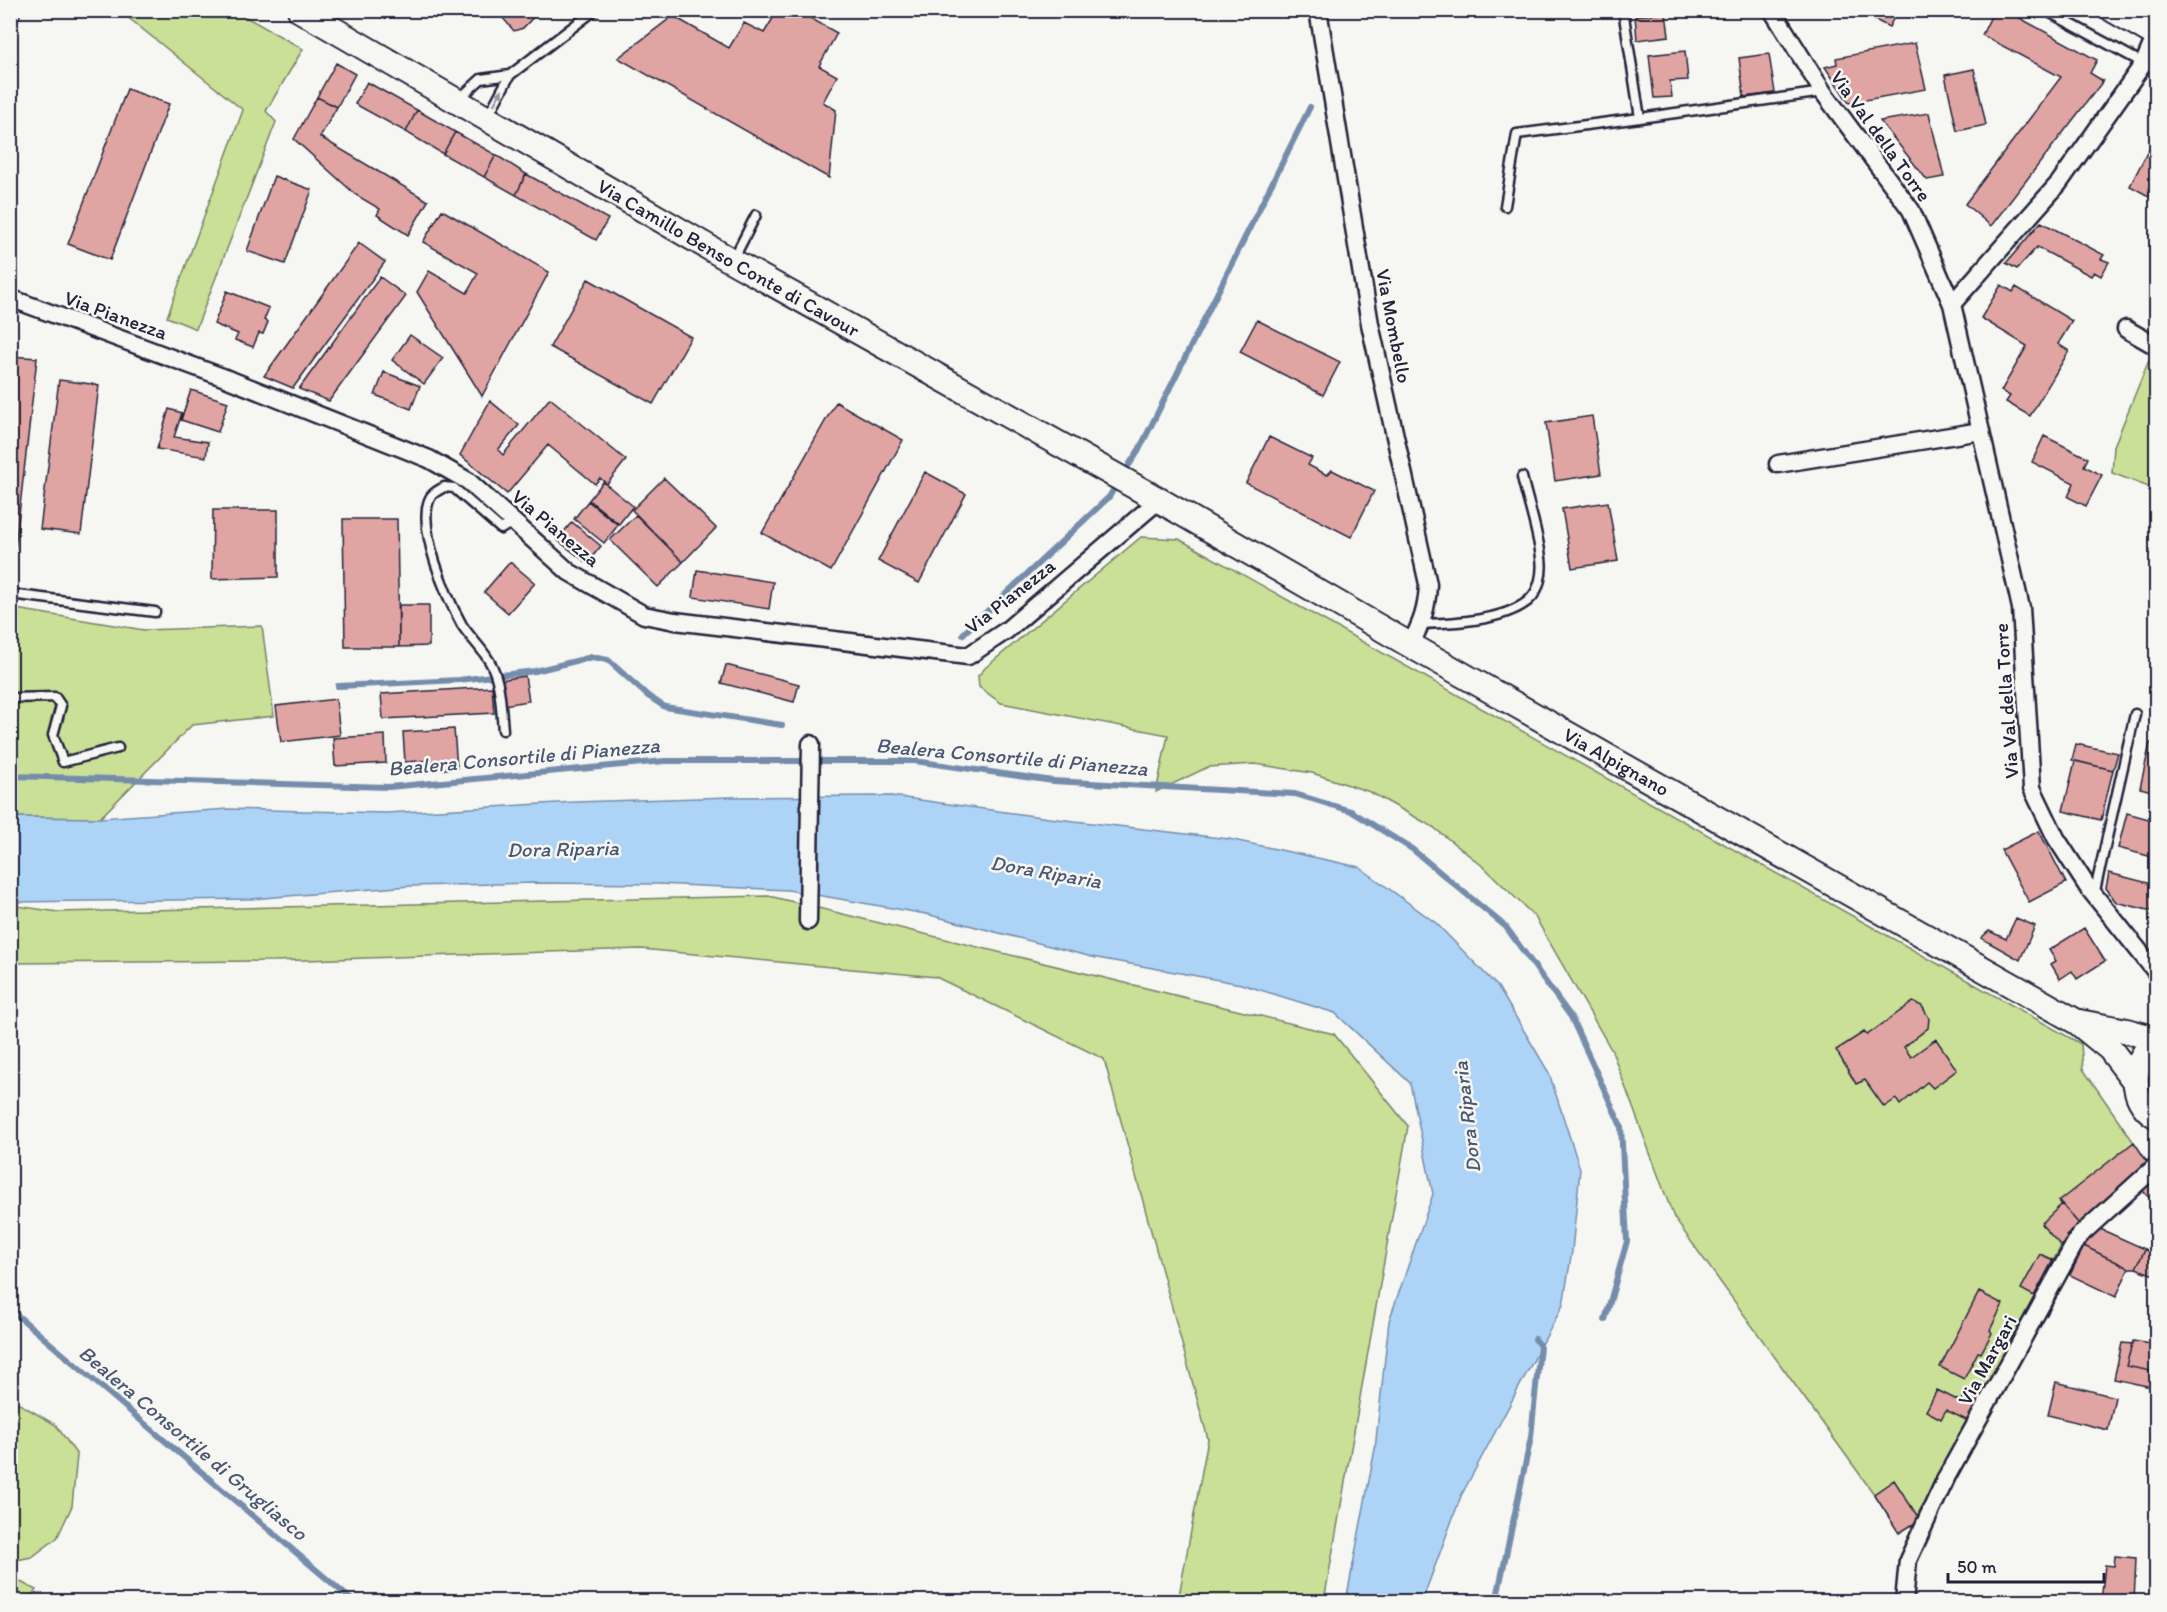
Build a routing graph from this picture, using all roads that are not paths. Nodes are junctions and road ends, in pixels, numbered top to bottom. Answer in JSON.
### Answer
{"nodes":[{"id":1,"x":300,"y":10,"type":"edge"},
{"id":2,"x":595,"y":10,"type":"edge"},
{"id":3,"x":1318,"y":10,"type":"edge"},
{"id":4,"x":1623,"y":10,"type":"edge"},
{"id":5,"x":1772,"y":10,"type":"edge"},
{"id":6,"x":2044,"y":10,"type":"edge"},
{"id":7,"x":2113,"y":10,"type":"edge"},
{"id":8,"x":2156,"y":35,"type":"edge"},
{"id":9,"x":2150,"y":67,"type":"edge"},
{"id":10,"x":510,"y":75,"type":"junction"},
{"id":11,"x":1823,"y":92,"type":"junction"},
{"id":12,"x":456,"y":101,"type":"junction"},
{"id":13,"x":1640,"y":118,"type":"junction"},
{"id":14,"x":486,"y":119,"type":"junction"},
{"id":15,"x":1505,"y":206,"type":"dead end"},
{"id":16,"x":756,"y":215,"type":"dead end"},
{"id":17,"x":732,"y":261,"type":"junction"},
{"id":18,"x":10,"y":298,"type":"edge"},
{"id":19,"x":1952,"y":304,"type":"junction"},
{"id":20,"x":2126,"y":329,"type":"dead end"},
{"id":21,"x":2157,"y":346,"type":"edge"},
{"id":22,"x":1981,"y":431,"type":"junction"},
{"id":23,"x":1778,"y":464,"type":"dead end"},
{"id":24,"x":1522,"y":477,"type":"dead end"},
{"id":25,"x":1159,"y":500,"type":"junction"},
{"id":26,"x":514,"y":521,"type":"junction"},
{"id":27,"x":10,"y":594,"type":"edge"},
{"id":28,"x":155,"y":612,"type":"dead end"},
{"id":29,"x":1421,"y":624,"type":"junction"},
{"id":30,"x":1410,"y":645,"type":"junction"},
{"id":31,"x":10,"y":698,"type":"edge"},
{"id":32,"x":2135,"y":714,"type":"dead end"},
{"id":33,"x":503,"y":730,"type":"dead end"},
{"id":34,"x":811,"y":744,"type":"dead end"},
{"id":35,"x":118,"y":748,"type":"dead end"},
{"id":36,"x":2094,"y":895,"type":"junction"},
{"id":37,"x":808,"y":921,"type":"dead end"},
{"id":38,"x":2156,"y":972,"type":"edge"},
{"id":39,"x":2077,"y":1022,"type":"junction"},
{"id":40,"x":2157,"y":1040,"type":"edge"},
{"id":41,"x":2136,"y":1083,"type":"junction"},
{"id":42,"x":2157,"y":1116,"type":"edge"},
{"id":43,"x":2156,"y":1165,"type":"edge"},
{"id":44,"x":1904,"y":1602,"type":"edge"}],
"edges":[{"from":1,"to":12,"type":"street","name":"Via Camillo Benso Conte di Cavour"},
{"from":2,"to":10,"type":"lane"},
{"from":3,"to":29,"type":"street","name":"Via Mombello"},
{"from":4,"to":13,"type":"lane"},
{"from":5,"to":11,"type":"street","name":"Via Val della Torre"},
{"from":6,"to":9,"type":"lane"},
{"from":7,"to":8,"type":"street"},
{"from":8,"to":9,"type":"street"},
{"from":9,"to":19,"type":"street"},
{"from":10,"to":12,"type":"lane"},
{"from":14,"to":10,"type":"lane","one_way":true},
{"from":11,"to":13,"type":"lane"},
{"from":11,"to":19,"type":"street","name":"Via Val della Torre"},
{"from":12,"to":14,"type":"street","name":"Via Camillo Benso Conte di Cavour"},
{"from":13,"to":15,"type":"lane"},
{"from":14,"to":17,"type":"street","name":"Via Camillo Benso Conte di Cavour"},
{"from":16,"to":17,"type":"lane"},
{"from":17,"to":25,"type":"street","name":"Via Camillo Benso Conte di Cavour"},
{"from":18,"to":26,"type":"street","name":"Via Pianezza"},
{"from":19,"to":22,"type":"street","name":"Via Val della Torre"},
{"from":20,"to":21,"type":"street"},
{"from":22,"to":23,"type":"street"},
{"from":22,"to":36,"type":"street","name":"Via Val della Torre"},
{"from":24,"to":29,"type":"lane"},
{"from":25,"to":26,"type":"street","name":"Via Pianezza"},
{"from":25,"to":30,"type":"street","name":"Via Alpignano"},
{"from":26,"to":33,"type":"lane"},
{"from":27,"to":28,"type":"lane"},
{"from":29,"to":30,"type":"street","name":"Via Mombello"},
{"from":30,"to":39,"type":"street","name":"Via Alpignano"},
{"from":31,"to":35,"type":"lane"},
{"from":32,"to":36,"type":"lane"},
{"from":34,"to":37,"type":"street"},
{"from":36,"to":38,"type":"street","name":"Via Val della Torre"},
{"from":39,"to":40,"type":"street","name":"Via Alpignano"},
{"from":39,"to":41,"type":"street","name":"Via Alpignano"},
{"from":40,"to":41,"type":"street"},
{"from":41,"to":42,"type":"street","name":"Via Alpignano"},
{"from":43,"to":44,"type":"street","name":"Via Margari"}]}
